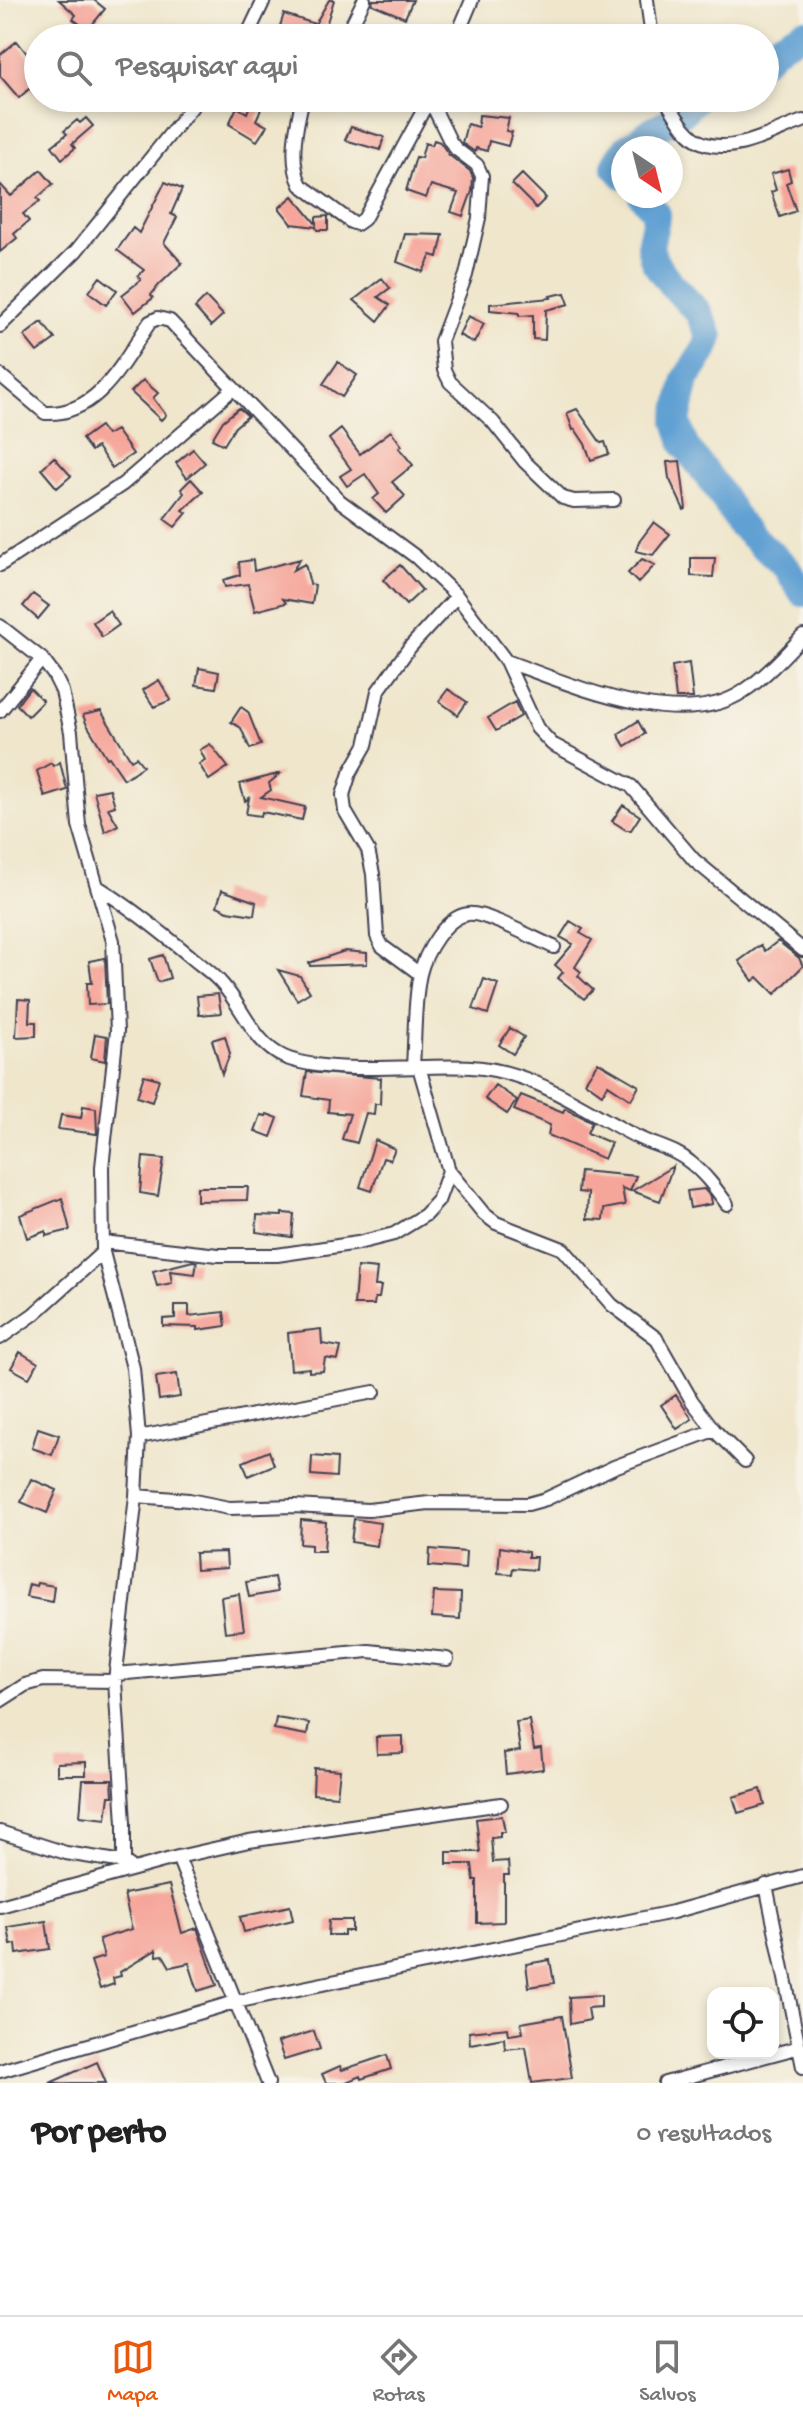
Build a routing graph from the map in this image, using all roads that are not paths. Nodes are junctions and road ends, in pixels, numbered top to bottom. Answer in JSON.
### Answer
{"nodes":[{"id":1,"x":264,"y":0,"type":"edge"},
{"id":2,"x":364,"y":0,"type":"edge"},
{"id":3,"x":472,"y":0,"type":"edge"},
{"id":4,"x":647,"y":0,"type":"edge"},
{"id":5,"x":253,"y":24,"type":"edge"},
{"id":6,"x":352,"y":24,"type":"edge"},
{"id":7,"x":462,"y":24,"type":"edge"},
{"id":8,"x":650,"y":24,"type":"edge"},
{"id":9,"x":188,"y":112,"type":"edge"},
{"id":10,"x":299,"y":112,"type":"edge"},
{"id":11,"x":422,"y":112,"type":"edge"},
{"id":12,"x":437,"y":112,"type":"edge"},
{"id":13,"x":673,"y":112,"type":"edge"},
{"id":14,"x":803,"y":121,"type":"edge"},
{"id":15,"x":0,"y":326,"type":"edge"},
{"id":16,"x":0,"y":375,"type":"edge"},
{"id":17,"x":233,"y":389,"type":"junction"},
{"id":18,"x":614,"y":500,"type":"dead end"},
{"id":19,"x":0,"y":565,"type":"edge"},
{"id":20,"x":457,"y":596,"type":"junction"},
{"id":21,"x":0,"y":626,"type":"edge"},
{"id":22,"x":803,"y":636,"type":"edge"},
{"id":23,"x":42,"y":659,"type":"junction"},
{"id":24,"x":506,"y":661,"type":"junction"},
{"id":25,"x":0,"y":711,"type":"edge"},
{"id":26,"x":98,"y":887,"type":"junction"},
{"id":27,"x":554,"y":947,"type":"dead end"},
{"id":28,"x":803,"y":950,"type":"edge"},
{"id":29,"x":420,"y":974,"type":"junction"},
{"id":30,"x":416,"y":1066,"type":"junction"},
{"id":31,"x":449,"y":1171,"type":"junction"},
{"id":32,"x":727,"y":1204,"type":"dead end"},
{"id":33,"x":103,"y":1247,"type":"junction"},
{"id":34,"x":0,"y":1338,"type":"edge"},
{"id":35,"x":374,"y":1392,"type":"dead end"},
{"id":36,"x":714,"y":1430,"type":"junction"},
{"id":37,"x":139,"y":1437,"type":"junction"},
{"id":38,"x":745,"y":1461,"type":"dead end"},
{"id":39,"x":136,"y":1496,"type":"junction"},
{"id":40,"x":447,"y":1659,"type":"dead end"},
{"id":41,"x":116,"y":1677,"type":"junction"},
{"id":42,"x":0,"y":1701,"type":"edge"},
{"id":43,"x":501,"y":1804,"type":"dead end"},
{"id":44,"x":0,"y":1832,"type":"edge"},
{"id":45,"x":178,"y":1857,"type":"junction"},
{"id":46,"x":124,"y":1862,"type":"junction"},
{"id":47,"x":136,"y":1870,"type":"junction"},
{"id":48,"x":803,"y":1876,"type":"edge"},
{"id":49,"x":766,"y":1885,"type":"junction"},
{"id":50,"x":0,"y":1906,"type":"edge"},
{"id":51,"x":235,"y":2002,"type":"junction"},
{"id":52,"x":800,"y":2047,"type":"junction"},
{"id":53,"x":803,"y":2067,"type":"edge"},
{"id":54,"x":0,"y":2071,"type":"edge"},
{"id":55,"x":268,"y":2083,"type":"edge"},
{"id":56,"x":665,"y":2083,"type":"edge"}],
"edges":[{"from":1,"to":5,"type":"street"},
{"from":2,"to":6,"type":"street"},
{"from":3,"to":7,"type":"street"},
{"from":4,"to":8,"type":"street"},
{"from":9,"to":15,"type":"street"},
{"from":10,"to":11,"type":"street"},
{"from":12,"to":18,"type":"street"},
{"from":13,"to":14,"type":"street"},
{"from":16,"to":17,"type":"street"},
{"from":17,"to":19,"type":"street"},
{"from":17,"to":20,"type":"street"},
{"from":20,"to":24,"type":"street"},
{"from":20,"to":29,"type":"street"},
{"from":21,"to":23,"type":"street"},
{"from":22,"to":24,"type":"street"},
{"from":23,"to":25,"type":"street"},
{"from":23,"to":26,"type":"street"},
{"from":24,"to":28,"type":"street"},
{"from":26,"to":30,"type":"street"},
{"from":26,"to":33,"type":"street"},
{"from":27,"to":29,"type":"street"},
{"from":29,"to":30,"type":"street"},
{"from":30,"to":31,"type":"street"},
{"from":30,"to":32,"type":"street"},
{"from":31,"to":33,"type":"street"},
{"from":31,"to":36,"type":"street"},
{"from":33,"to":34,"type":"street"},
{"from":33,"to":37,"type":"street"},
{"from":35,"to":37,"type":"street"},
{"from":36,"to":38,"type":"street"},
{"from":36,"to":39,"type":"street"},
{"from":37,"to":39,"type":"street"},
{"from":39,"to":41,"type":"street"},
{"from":40,"to":41,"type":"street"},
{"from":41,"to":42,"type":"street"},
{"from":41,"to":46,"type":"street"},
{"from":43,"to":45,"type":"street"},
{"from":44,"to":46,"type":"street"},
{"from":45,"to":47,"type":"street"},
{"from":45,"to":51,"type":"street"},
{"from":46,"to":47,"type":"street"},
{"from":47,"to":50,"type":"street"},
{"from":48,"to":49,"type":"street"},
{"from":49,"to":51,"type":"street"},
{"from":49,"to":52,"type":"street"},
{"from":51,"to":54,"type":"street"},
{"from":51,"to":55,"type":"street"},
{"from":52,"to":53,"type":"street"},
{"from":52,"to":56,"type":"street"}]}
